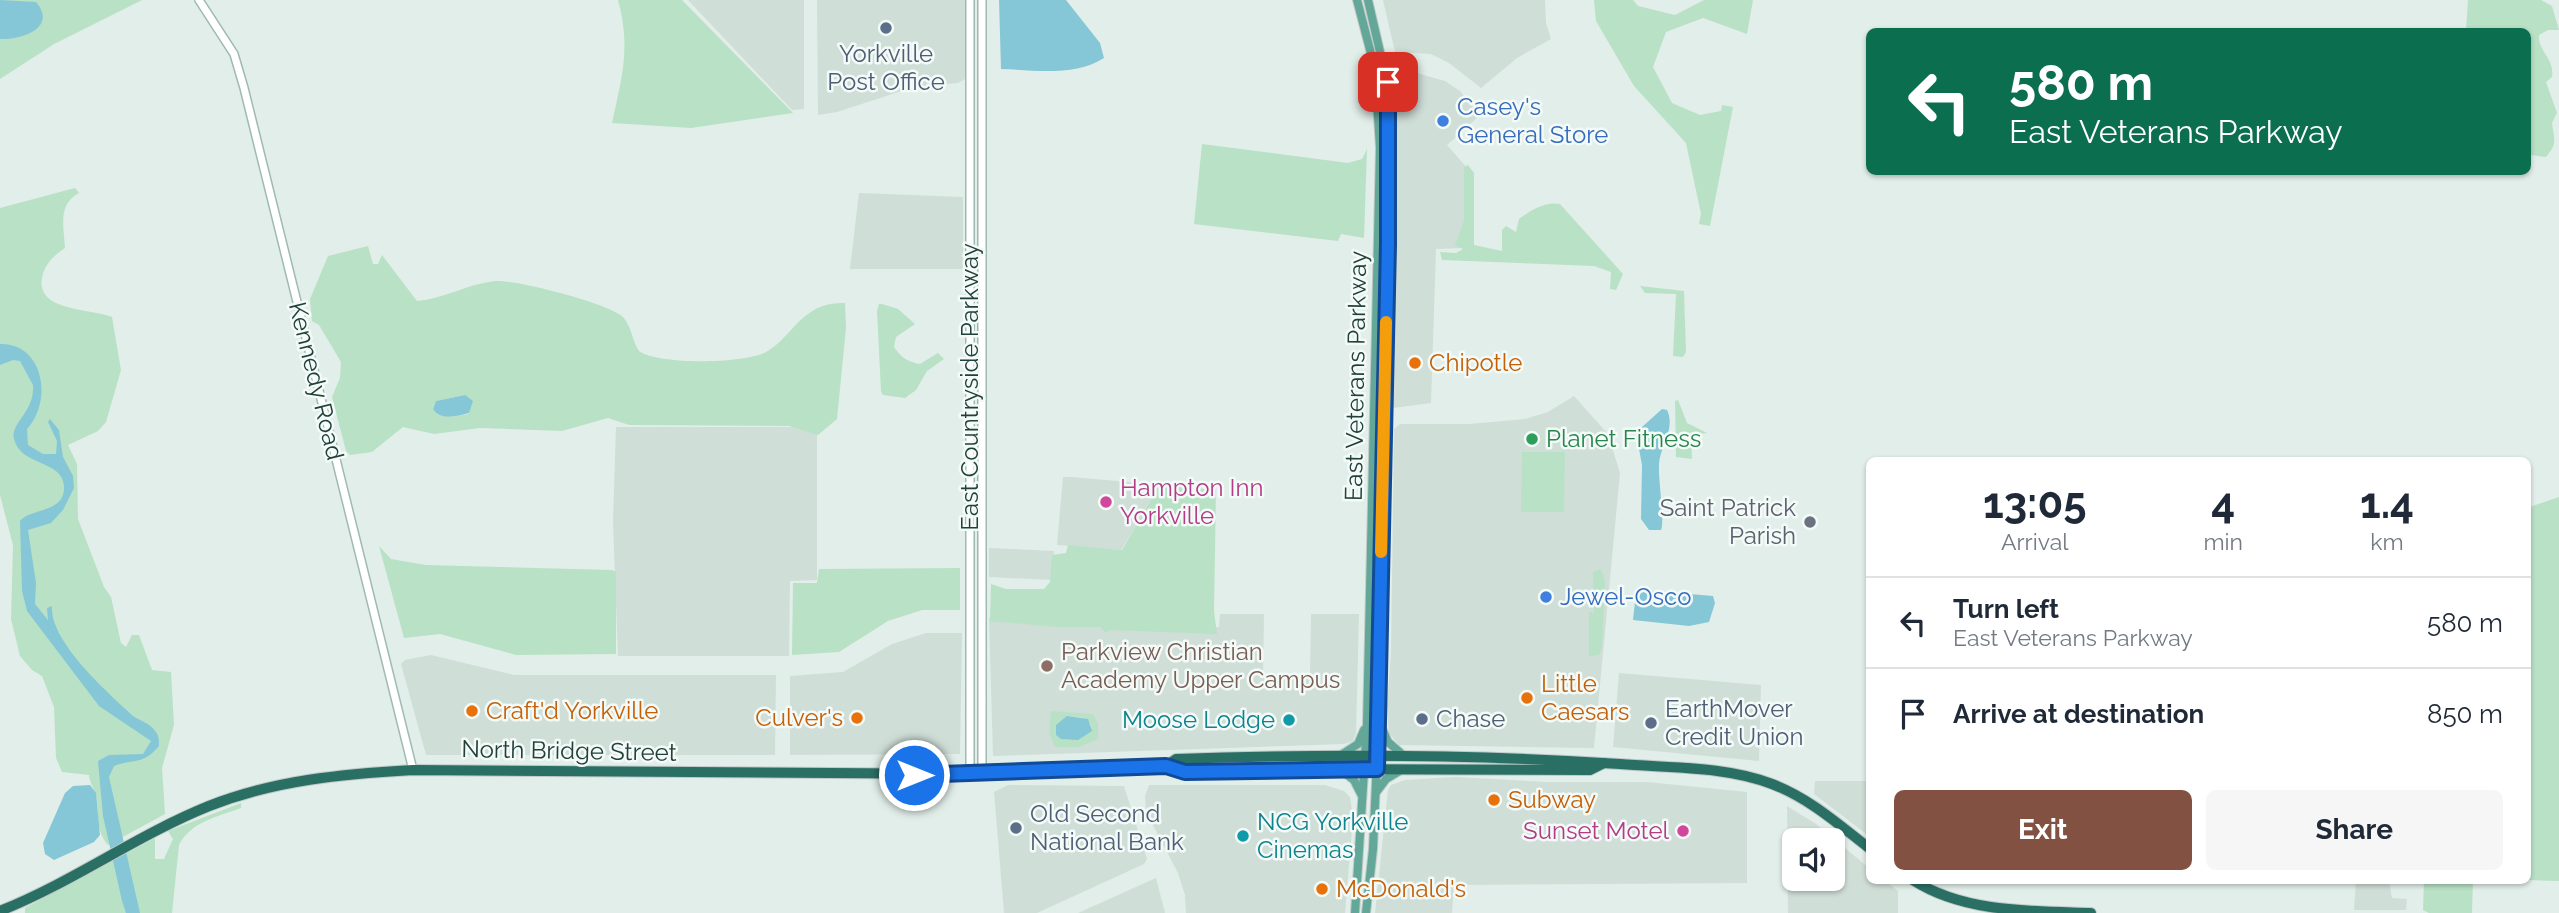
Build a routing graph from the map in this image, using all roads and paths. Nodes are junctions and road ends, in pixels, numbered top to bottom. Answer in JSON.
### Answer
{"nodes":[{"id":1,"x":199,"y":0,"type":"edge"},
{"id":2,"x":970,"y":0,"type":"edge"},
{"id":3,"x":982,"y":0,"type":"edge"},
{"id":4,"x":1357,"y":0,"type":"edge"},
{"id":5,"x":1368,"y":0,"type":"edge"},
{"id":6,"x":970,"y":346,"type":"junction"},
{"id":7,"x":982,"y":346,"type":"junction"},
{"id":8,"x":970,"y":443,"type":"junction"},
{"id":9,"x":982,"y":443,"type":"junction"},
{"id":10,"x":1380,"y":722,"type":"junction"},
{"id":11,"x":1367,"y":724,"type":"junction"},
{"id":12,"x":1339,"y":755,"type":"junction"},
{"id":13,"x":1366,"y":755,"type":"junction"},
{"id":14,"x":1378,"y":756,"type":"junction"},
{"id":15,"x":1404,"y":756,"type":"junction"},
{"id":16,"x":1604,"y":763,"type":"junction"},
{"id":17,"x":1166,"y":766,"type":"junction"},
{"id":18,"x":1338,"y":769,"type":"junction"},
{"id":19,"x":1364,"y":769,"type":"junction"},
{"id":20,"x":1377,"y":769,"type":"junction"},
{"id":21,"x":1404,"y":769,"type":"junction"},
{"id":22,"x":413,"y":770,"type":"junction"},
{"id":23,"x":970,"y":774,"type":"junction"},
{"id":24,"x":982,"y":774,"type":"junction"},
{"id":25,"x":1376,"y":794,"type":"junction"},
{"id":26,"x":1363,"y":799,"type":"junction"},
{"id":27,"x":1866,"y":846,"type":"edge"},
{"id":28,"x":1920,"y":884,"type":"edge"},
{"id":29,"x":0,"y":911,"type":"edge"},
{"id":30,"x":1355,"y":913,"type":"edge"},
{"id":31,"x":1366,"y":913,"type":"edge"},
{"id":32,"x":2091,"y":913,"type":"edge"}],
"edges":[{"from":1,"to":22,"type":"street","name":"Kennedy Road"},
{"from":2,"to":6,"type":"street","name":"East Countryside Parkway"},
{"from":3,"to":7,"type":"street","name":"East Countryside Parkway"},
{"from":4,"to":11,"type":"main road","name":"East Veterans Parkway"},
{"from":5,"to":10,"type":"main road","name":"East Veterans Parkway"},
{"from":6,"to":7,"type":"street"},
{"from":6,"to":8,"type":"street","name":"East Countryside Parkway"},
{"from":7,"to":9,"type":"street","name":"East Countryside Parkway"},
{"from":8,"to":9,"type":"street"},
{"from":8,"to":23,"type":"street","name":"East Countryside Parkway"},
{"from":9,"to":24,"type":"street","name":"East Countryside Parkway"},
{"from":10,"to":14,"type":"main road","name":"East Veterans Parkway"},
{"from":10,"to":15,"type":"main road"},
{"from":11,"to":12,"type":"main road"},
{"from":11,"to":13,"type":"main road","name":"East Veterans Parkway"},
{"from":12,"to":13,"type":"highway","name":"North Bridge Street"},
{"from":12,"to":17,"type":"highway","name":"North Bridge Street"},
{"from":13,"to":14,"type":"highway","name":"North Bridge Street"},
{"from":13,"to":19,"type":"main road","name":"East Veterans Parkway"},
{"from":14,"to":15,"type":"highway","name":"North Bridge Street"},
{"from":14,"to":20,"type":"main road","name":"East Veterans Parkway"},
{"from":15,"to":16,"type":"highway","name":"North Bridge Street"},
{"from":16,"to":21,"type":"highway","name":"North Bridge Street"},
{"from":16,"to":27,"type":"highway","name":"North Bridge Street"},
{"from":17,"to":18,"type":"highway","name":"North Bridge Street"},
{"from":17,"to":24,"type":"highway","name":"North Bridge Street"},
{"from":18,"to":19,"type":"highway","name":"North Bridge Street"},
{"from":18,"to":26,"type":"main road"},
{"from":19,"to":20,"type":"highway","name":"North Bridge Street"},
{"from":19,"to":26,"type":"main road","name":"East Veterans Parkway"},
{"from":20,"to":21,"type":"highway","name":"North Bridge Street"},
{"from":20,"to":25,"type":"main road","name":"East Veterans Parkway"},
{"from":21,"to":25,"type":"main road"},
{"from":22,"to":23,"type":"highway","name":"North Bridge Street"},
{"from":22,"to":29,"type":"highway","name":"North Bridge Street"},
{"from":23,"to":24,"type":"highway","name":"North Bridge Street"},
{"from":25,"to":31,"type":"main road","name":"East Veterans Parkway"},
{"from":26,"to":30,"type":"main road","name":"East Veterans Parkway"},
{"from":28,"to":32,"type":"highway"}]}
